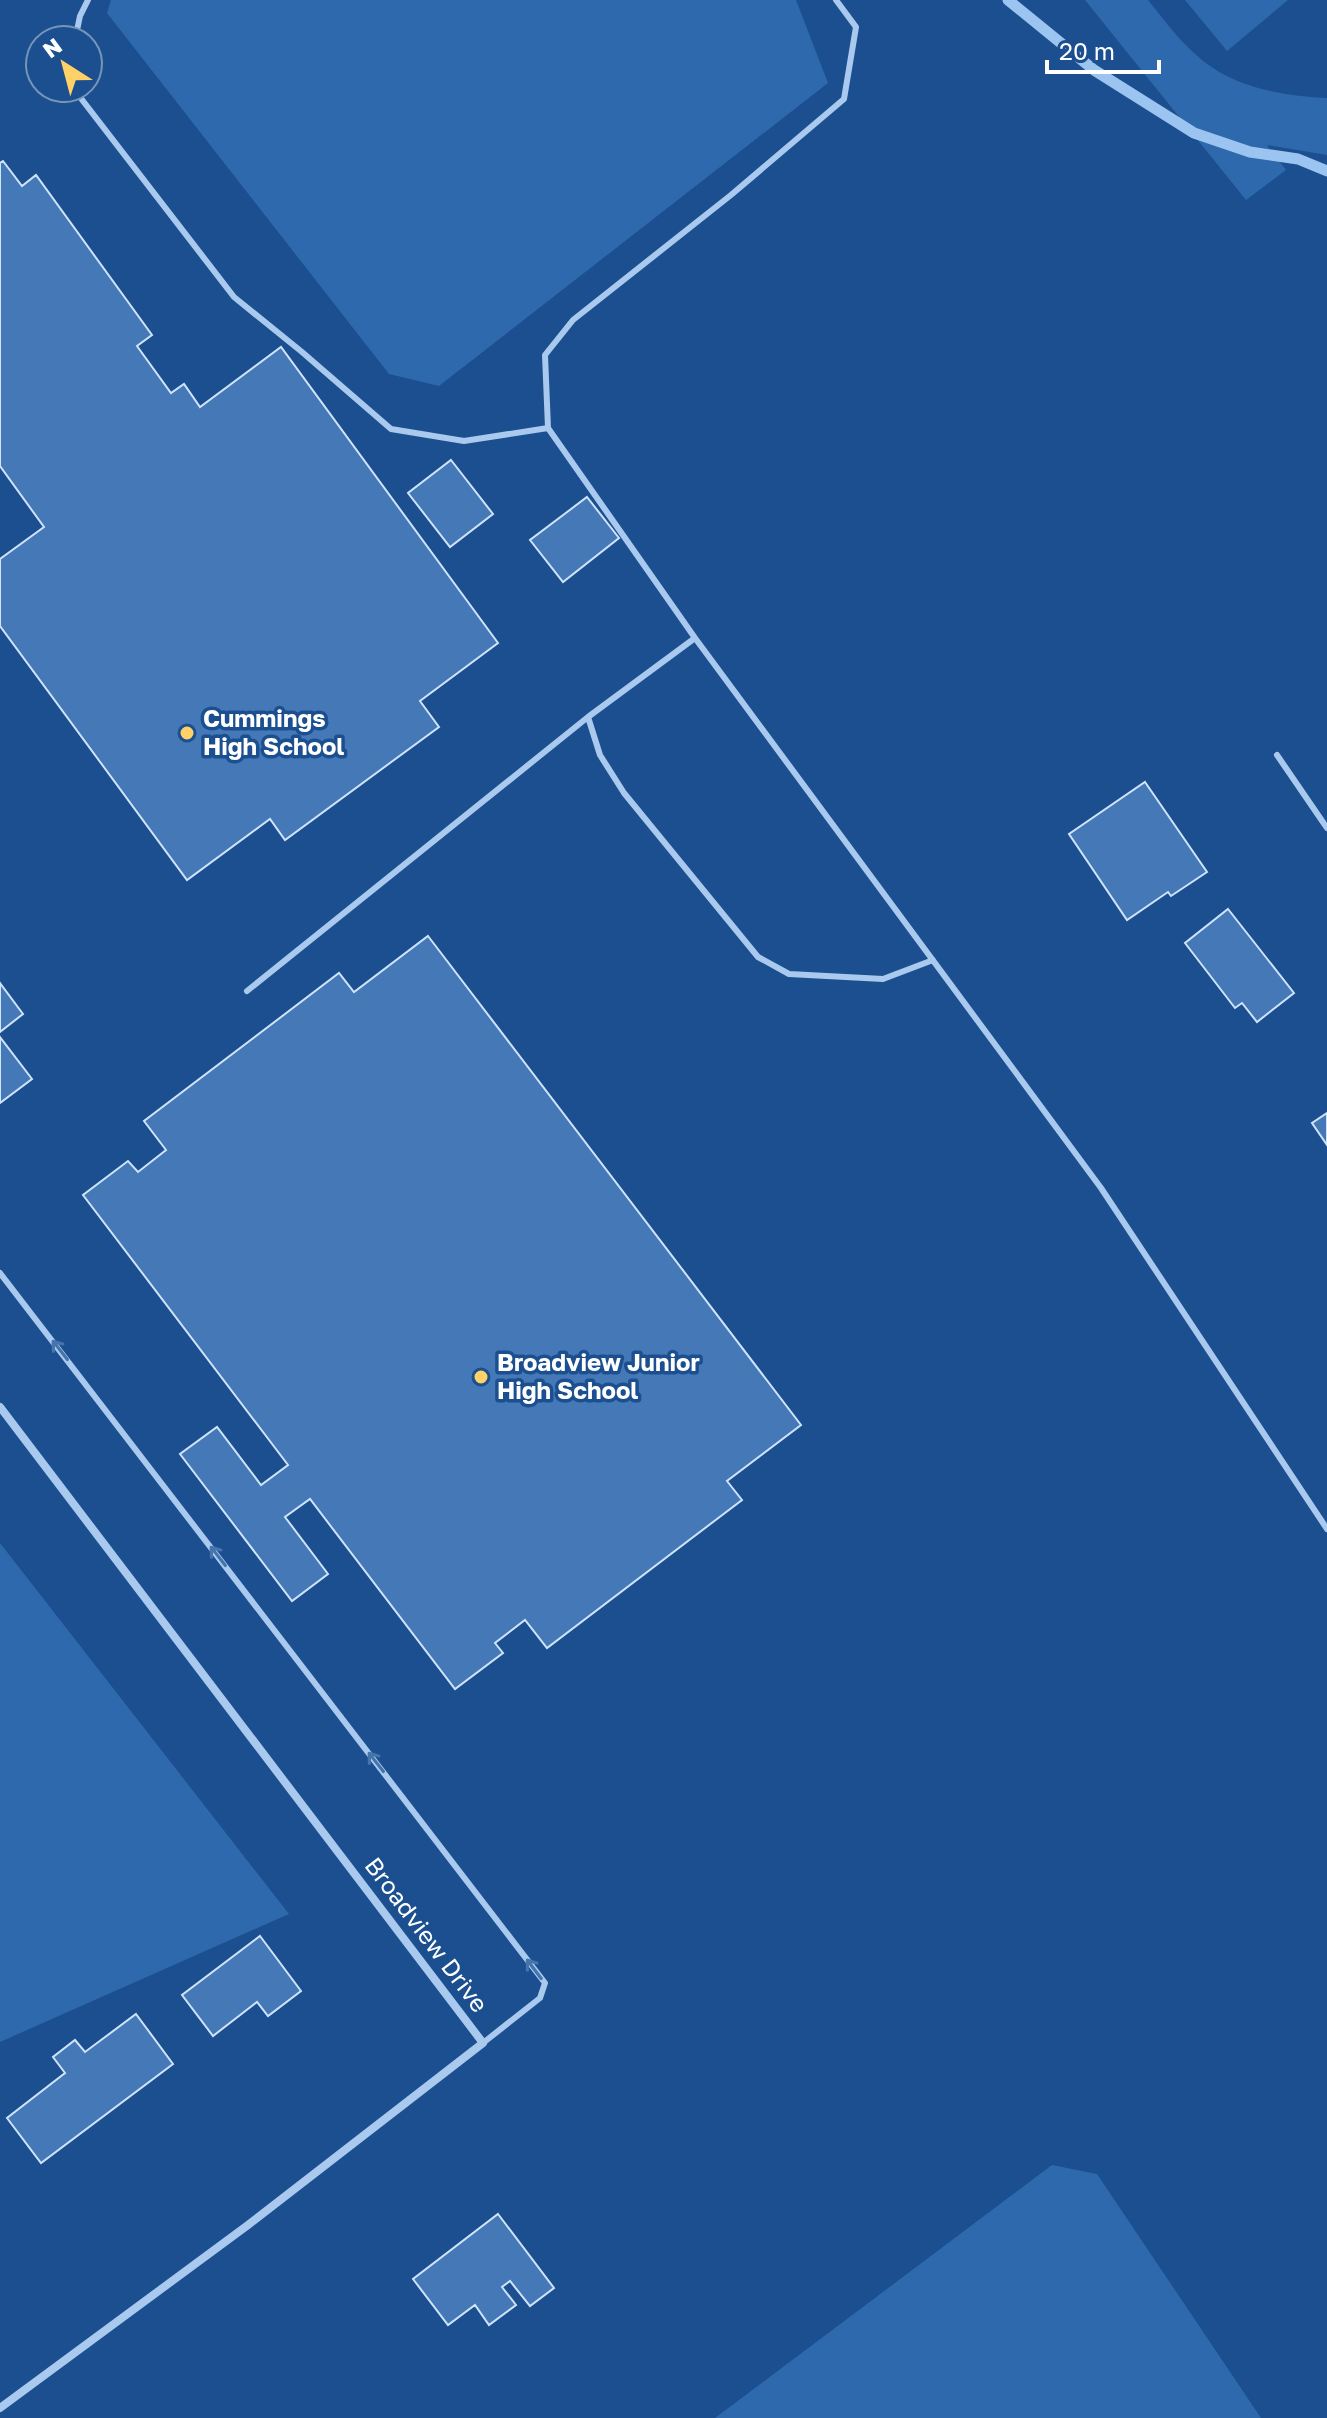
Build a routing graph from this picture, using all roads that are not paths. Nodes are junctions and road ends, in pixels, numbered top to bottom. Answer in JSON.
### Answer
{"nodes":[{"id":1,"x":88,"y":0,"type":"edge"},
{"id":2,"x":836,"y":0,"type":"edge"},
{"id":3,"x":78,"y":24,"type":"edge"},
{"id":4,"x":85,"y":104,"type":"edge"},
{"id":5,"x":548,"y":428,"type":"junction"},
{"id":6,"x":695,"y":638,"type":"junction"},
{"id":7,"x":588,"y":717,"type":"junction"},
{"id":8,"x":1277,"y":755,"type":"dead end"},
{"id":9,"x":1327,"y":828,"type":"edge"},
{"id":10,"x":933,"y":960,"type":"junction"},
{"id":11,"x":247,"y":991,"type":"dead end"},
{"id":12,"x":0,"y":1273,"type":"edge"},
{"id":13,"x":0,"y":1407,"type":"edge"},
{"id":14,"x":1327,"y":1529,"type":"edge"},
{"id":15,"x":483,"y":2043,"type":"junction"},
{"id":16,"x":0,"y":2408,"type":"edge"}],
"edges":[{"from":1,"to":3,"type":"lane"},
{"from":2,"to":5,"type":"lane"},
{"from":4,"to":5,"type":"lane"},
{"from":5,"to":6,"type":"lane"},
{"from":6,"to":7,"type":"lane"},
{"from":6,"to":10,"type":"lane"},
{"from":7,"to":10,"type":"lane"},
{"from":7,"to":11,"type":"lane"},
{"from":8,"to":9,"type":"lane"},
{"from":10,"to":14,"type":"lane"},
{"from":15,"to":12,"type":"lane","one_way":true},
{"from":13,"to":15,"type":"street","name":"Broadview Drive"},
{"from":15,"to":16,"type":"street","name":"Broadview Drive"}]}
